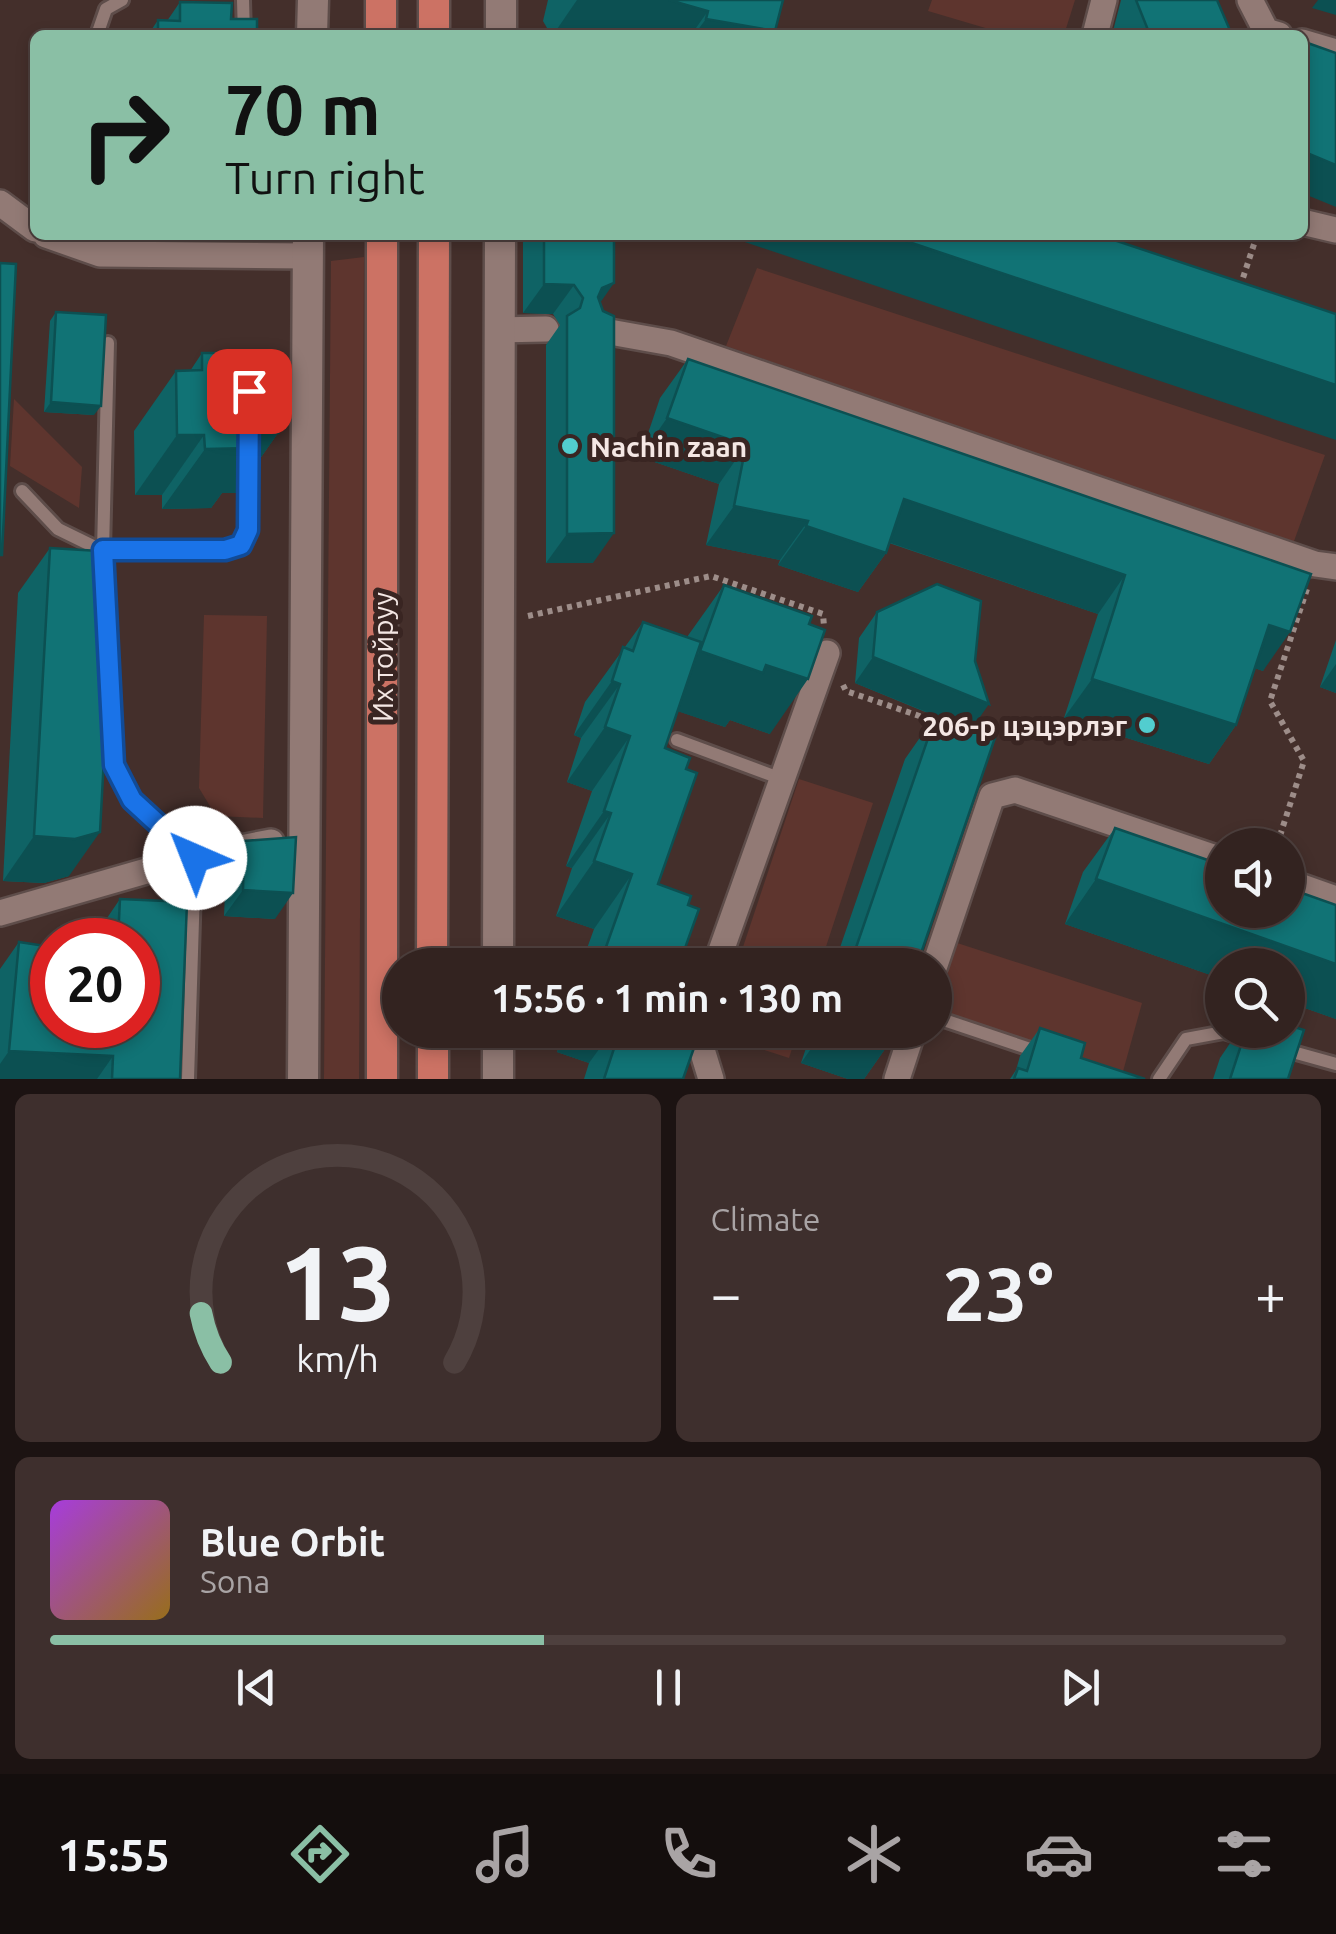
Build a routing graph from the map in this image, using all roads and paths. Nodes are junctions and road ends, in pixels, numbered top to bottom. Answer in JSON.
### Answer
{"nodes":[{"id":1,"x":122,"y":0,"type":"edge"},
{"id":2,"x":244,"y":0,"type":"edge"},
{"id":3,"x":313,"y":0,"type":"edge"},
{"id":4,"x":381,"y":0,"type":"edge"},
{"id":5,"x":434,"y":0,"type":"edge"},
{"id":6,"x":501,"y":0,"type":"edge"},
{"id":7,"x":1104,"y":0,"type":"edge"},
{"id":8,"x":1250,"y":0,"type":"edge"},
{"id":9,"x":100,"y":30,"type":"edge"},
{"id":10,"x":244,"y":30,"type":"edge"},
{"id":11,"x":312,"y":30,"type":"edge"},
{"id":12,"x":382,"y":30,"type":"edge"},
{"id":13,"x":434,"y":30,"type":"edge"},
{"id":14,"x":500,"y":30,"type":"edge"},
{"id":15,"x":1096,"y":30,"type":"edge"},
{"id":16,"x":1265,"y":30,"type":"edge"},
{"id":17,"x":1308,"y":44,"type":"edge"},
{"id":18,"x":1336,"y":52,"type":"edge"},
{"id":19,"x":0,"y":202,"type":"edge"},
{"id":20,"x":1308,"y":223,"type":"edge"},
{"id":21,"x":30,"y":225,"type":"edge"},
{"id":22,"x":1336,"y":230,"type":"edge"},
{"id":23,"x":60,"y":240,"type":"edge"},
{"id":24,"x":382,"y":240,"type":"edge"},
{"id":25,"x":434,"y":240,"type":"edge"},
{"id":26,"x":500,"y":240,"type":"edge"},
{"id":27,"x":1254,"y":240,"type":"edge"},
{"id":28,"x":308,"y":246,"type":"edge"},
{"id":29,"x":1235,"y":303,"type":"edge"},
{"id":30,"x":546,"y":329,"type":"dead end"},
{"id":31,"x":593,"y":329,"type":"edge"},
{"id":32,"x":500,"y":330,"type":"junction"},
{"id":33,"x":108,"y":343,"type":"edge"},
{"id":34,"x":248,"y":450,"type":"edge"},
{"id":35,"x":22,"y":491,"type":"dead end"},
{"id":36,"x":103,"y":550,"type":"junction"},
{"id":37,"x":1326,"y":566,"type":"edge"},
{"id":38,"x":106,"y":590,"type":"edge"},
{"id":39,"x":499,"y":622,"type":"junction"},
{"id":40,"x":108,"y":628,"type":"edge"},
{"id":41,"x":827,"y":653,"type":"junction"},
{"id":42,"x":952,"y":728,"type":"edge"},
{"id":43,"x":676,"y":740,"type":"edge"},
{"id":44,"x":782,"y":779,"type":"junction"},
{"id":45,"x":1282,"y":828,"type":"edge"},
{"id":46,"x":305,"y":835,"type":"junction"},
{"id":47,"x":1205,"y":854,"type":"edge"},
{"id":48,"x":195,"y":858,"type":"junction"},
{"id":49,"x":1305,"y":888,"type":"edge"},
{"id":50,"x":1336,"y":899,"type":"edge"},
{"id":51,"x":0,"y":913,"type":"edge"},
{"id":52,"x":432,"y":948,"type":"edge"},
{"id":53,"x":498,"y":948,"type":"edge"},
{"id":54,"x":722,"y":948,"type":"edge"},
{"id":55,"x":941,"y":948,"type":"edge"},
{"id":56,"x":952,"y":1023,"type":"edge"},
{"id":57,"x":432,"y":1048,"type":"edge"},
{"id":58,"x":498,"y":1048,"type":"edge"},
{"id":59,"x":702,"y":1048,"type":"edge"},
{"id":60,"x":907,"y":1048,"type":"edge"},
{"id":61,"x":1065,"y":1060,"type":"edge"},
{"id":62,"x":1336,"y":1064,"type":"edge"},
{"id":63,"x":188,"y":1079,"type":"edge"},
{"id":64,"x":303,"y":1079,"type":"edge"},
{"id":65,"x":382,"y":1079,"type":"edge"},
{"id":66,"x":433,"y":1079,"type":"edge"},
{"id":67,"x":498,"y":1079,"type":"edge"},
{"id":68,"x":711,"y":1079,"type":"edge"},
{"id":69,"x":897,"y":1079,"type":"edge"},
{"id":70,"x":1159,"y":1079,"type":"edge"}],
"edges":[{"from":1,"to":9,"type":"lane"},
{"from":2,"to":10,"type":"lane"},
{"from":3,"to":11,"type":"street"},
{"from":4,"to":12,"type":"main road"},
{"from":5,"to":13,"type":"main road"},
{"from":6,"to":14,"type":"street"},
{"from":7,"to":15,"type":"street"},
{"from":8,"to":16,"type":"street"},
{"from":17,"to":18,"type":"street"},
{"from":19,"to":21,"type":"street"},
{"from":20,"to":22,"type":"street"},
{"from":23,"to":28,"type":"street"},
{"from":24,"to":65,"type":"main road","name":"Их тойруу"},
{"from":25,"to":52,"type":"main road","name":"Их тойруу"},
{"from":26,"to":32,"type":"street"},
{"from":27,"to":29,"type":"path"},
{"from":28,"to":46,"type":"street"},
{"from":30,"to":32,"type":"street"},
{"from":31,"to":37,"type":"street"},
{"from":32,"to":39,"type":"street"},
{"from":33,"to":36,"type":"lane"},
{"from":34,"to":36,"type":"lane"},
{"from":35,"to":36,"type":"lane"},
{"from":36,"to":38,"type":"lane"},
{"from":37,"to":45,"type":"path"},
{"from":39,"to":41,"type":"path"},
{"from":39,"to":53,"type":"street"},
{"from":40,"to":48,"type":"lane"},
{"from":41,"to":42,"type":"path"},
{"from":41,"to":44,"type":"street"},
{"from":43,"to":44,"type":"lane"},
{"from":44,"to":54,"type":"street"},
{"from":46,"to":48,"type":"street"},
{"from":46,"to":64,"type":"street"},
{"from":47,"to":55,"type":"street"},
{"from":48,"to":51,"type":"street"},
{"from":48,"to":63,"type":"lane"},
{"from":49,"to":50,"type":"street"},
{"from":56,"to":61,"type":"lane"},
{"from":57,"to":66,"type":"main road"},
{"from":58,"to":67,"type":"street"},
{"from":59,"to":68,"type":"street"},
{"from":60,"to":69,"type":"street"},
{"from":62,"to":70,"type":"lane"}]}
